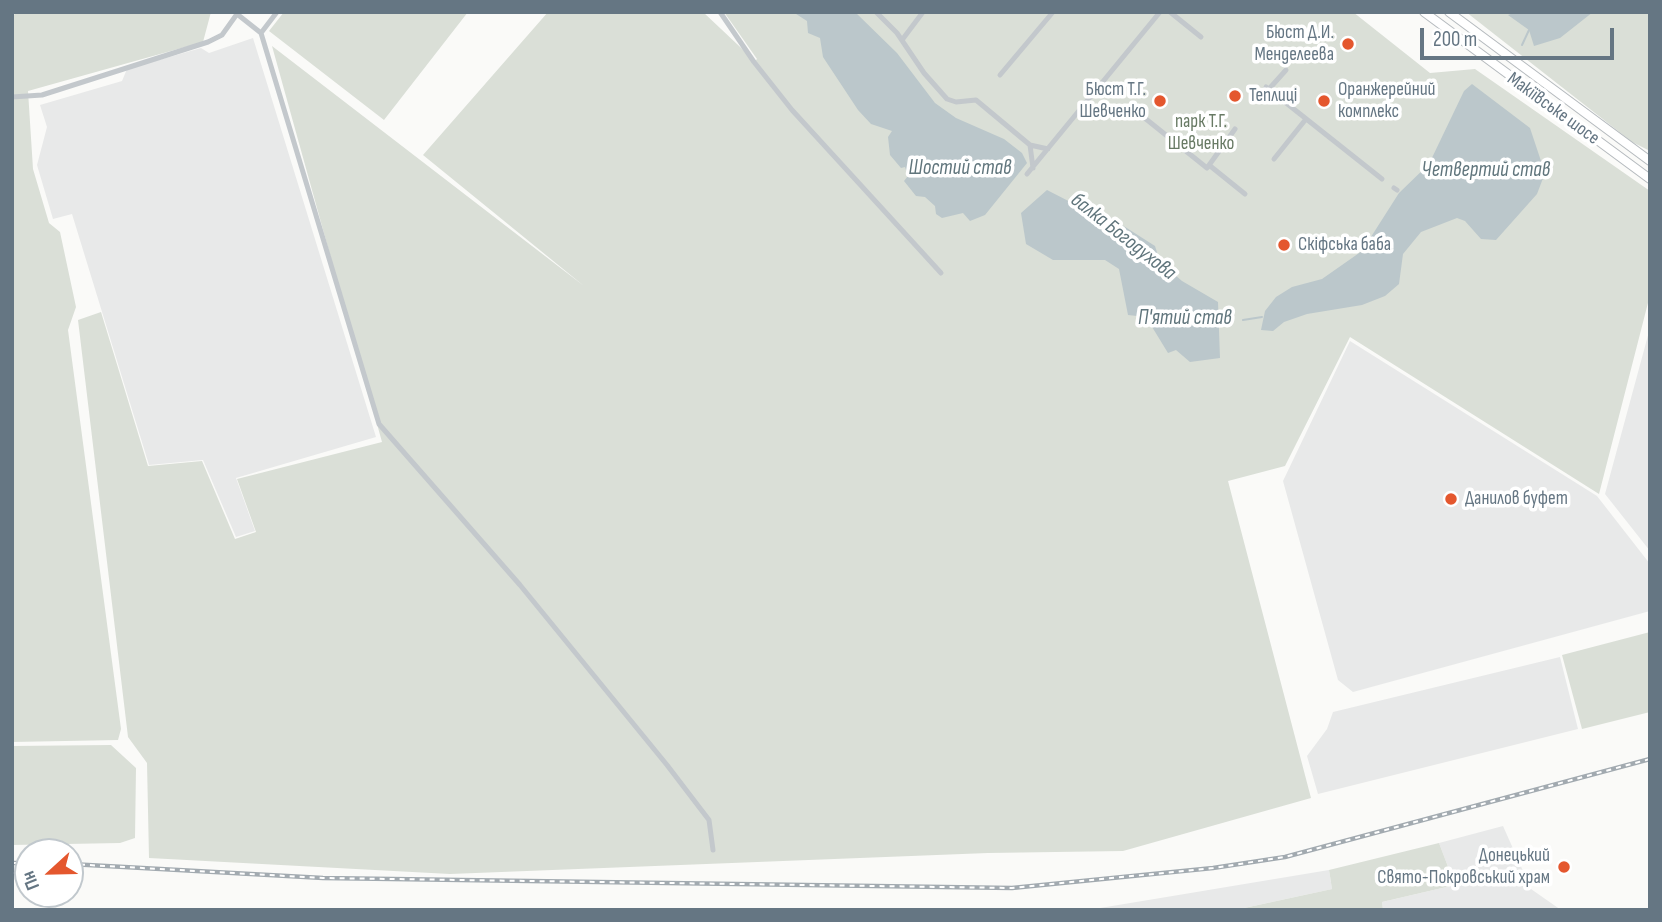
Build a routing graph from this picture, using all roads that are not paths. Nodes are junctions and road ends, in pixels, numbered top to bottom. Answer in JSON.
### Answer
{"nodes":[{"id":1,"x":277,"y":12,"type":"edge"},
{"id":2,"x":720,"y":12,"type":"edge"},
{"id":3,"x":876,"y":12,"type":"edge"},
{"id":4,"x":923,"y":12,"type":"edge"},
{"id":5,"x":1053,"y":12,"type":"edge"},
{"id":6,"x":1160,"y":12,"type":"edge"},
{"id":7,"x":1170,"y":12,"type":"edge"},
{"id":8,"x":1424,"y":12,"type":"edge"},
{"id":9,"x":1449,"y":12,"type":"edge"},
{"id":10,"x":236,"y":13,"type":"edge"},
{"id":11,"x":261,"y":33,"type":"junction"},
{"id":12,"x":1201,"y":37,"type":"dead end"},
{"id":13,"x":902,"y":40,"type":"junction"},
{"id":14,"x":1286,"y":70,"type":"dead end"},
{"id":15,"x":1000,"y":75,"type":"dead end"},
{"id":16,"x":12,"y":97,"type":"edge"},
{"id":17,"x":1132,"y":107,"type":"dead end"},
{"id":18,"x":1306,"y":119,"type":"junction"},
{"id":19,"x":1235,"y":129,"type":"dead end"},
{"id":20,"x":1030,"y":145,"type":"junction"},
{"id":21,"x":1048,"y":149,"type":"junction"},
{"id":22,"x":1274,"y":159,"type":"dead end"},
{"id":23,"x":1650,"y":161,"type":"edge"},
{"id":24,"x":1209,"y":166,"type":"junction"},
{"id":25,"x":1033,"y":168,"type":"junction"},
{"id":26,"x":1027,"y":174,"type":"dead end"},
{"id":27,"x":1384,"y":179,"type":"dead end"},
{"id":28,"x":1650,"y":179,"type":"edge"},
{"id":29,"x":1245,"y":194,"type":"dead end"},
{"id":30,"x":941,"y":272,"type":"dead end"},
{"id":31,"x":713,"y":850,"type":"dead end"}],
"edges":[{"from":1,"to":11,"type":"street"},
{"from":2,"to":30,"type":"street"},
{"from":3,"to":13,"type":"street"},
{"from":4,"to":13,"type":"street"},
{"from":5,"to":15,"type":"street"},
{"from":6,"to":21,"type":"street"},
{"from":7,"to":12,"type":"street"},
{"from":8,"to":28,"type":"main road","name":"Макіївське шосе"},
{"from":9,"to":23,"type":"main road","name":"Макіївське шосе"},
{"from":10,"to":11,"type":"street"},
{"from":10,"to":16,"type":"street"},
{"from":11,"to":31,"type":"street"},
{"from":13,"to":20,"type":"street"},
{"from":14,"to":18,"type":"street"},
{"from":17,"to":24,"type":"street"},
{"from":18,"to":22,"type":"street"},
{"from":18,"to":27,"type":"street"},
{"from":19,"to":24,"type":"street"},
{"from":20,"to":21,"type":"street"},
{"from":20,"to":25,"type":"street"},
{"from":21,"to":25,"type":"street"},
{"from":24,"to":29,"type":"street"},
{"from":25,"to":26,"type":"street"}]}
